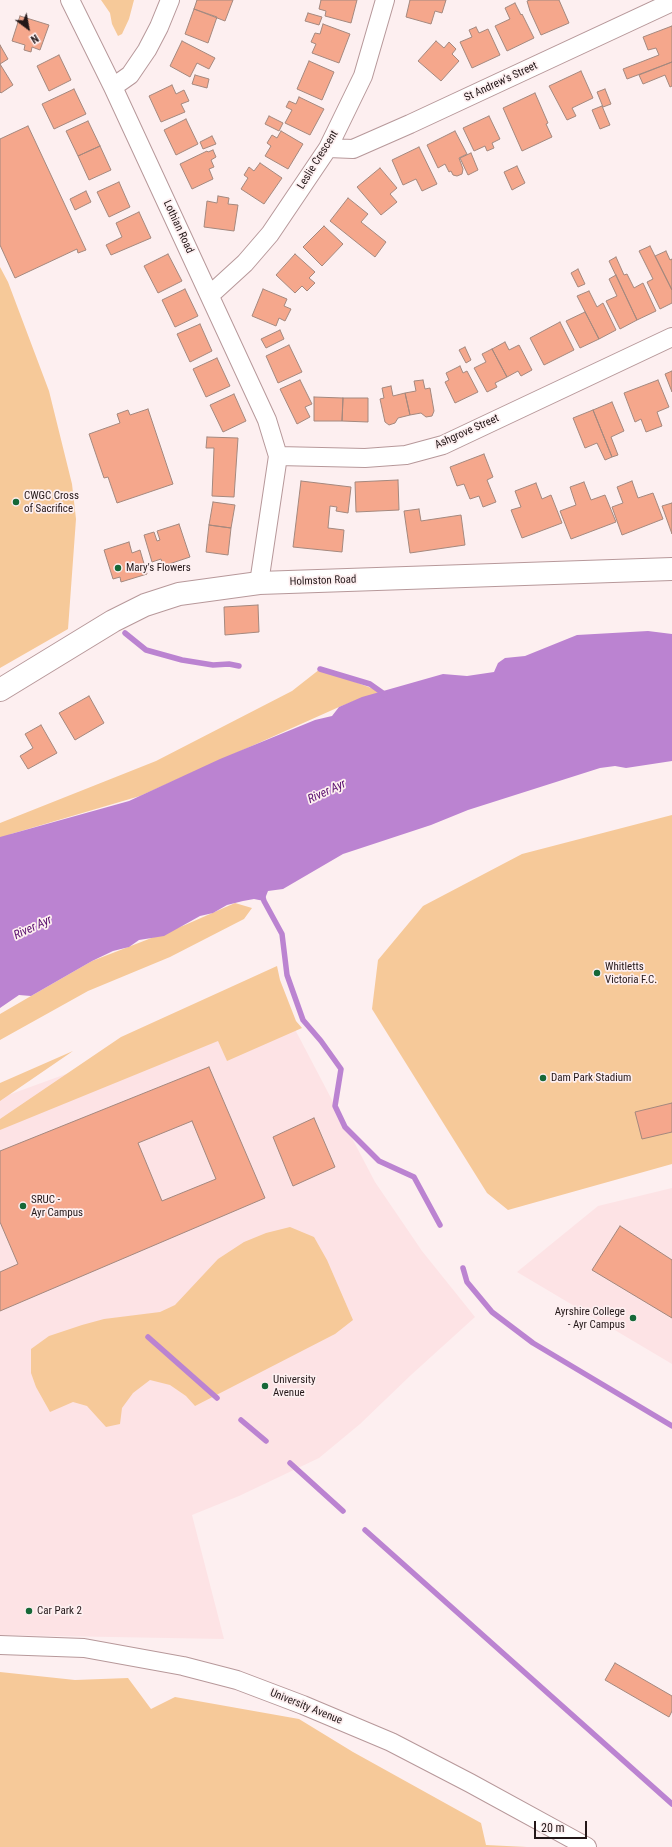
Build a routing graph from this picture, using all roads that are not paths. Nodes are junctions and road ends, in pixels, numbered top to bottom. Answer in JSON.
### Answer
{"nodes":[{"id":1,"x":70,"y":0,"type":"edge"},
{"id":2,"x":170,"y":0,"type":"edge"},
{"id":3,"x":385,"y":0,"type":"edge"},
{"id":4,"x":672,"y":2,"type":"edge"},
{"id":5,"x":113,"y":87,"type":"junction"},
{"id":6,"x":328,"y":148,"type":"junction"},
{"id":7,"x":210,"y":295,"type":"junction"},
{"id":8,"x":672,"y":337,"type":"edge"},
{"id":9,"x":278,"y":456,"type":"junction"},
{"id":10,"x":672,"y":569,"type":"edge"},
{"id":11,"x":259,"y":583,"type":"junction"},
{"id":12,"x":0,"y":690,"type":"edge"},
{"id":13,"x":0,"y":1645,"type":"edge"},
{"id":14,"x":587,"y":1847,"type":"edge"}],
"edges":[{"from":1,"to":5,"type":"street","name":"Lothian Road"},
{"from":2,"to":5,"type":"street"},
{"from":3,"to":6,"type":"street","name":"Leslie Crescent"},
{"from":4,"to":6,"type":"street","name":"St Andrew's Street"},
{"from":5,"to":7,"type":"street","name":"Lothian Road"},
{"from":6,"to":7,"type":"street","name":"Leslie Crescent"},
{"from":7,"to":9,"type":"street","name":"Lothian Road"},
{"from":8,"to":9,"type":"street","name":"Ashgrove Street"},
{"from":9,"to":11,"type":"street"},
{"from":10,"to":11,"type":"main road","name":"Holmston Road"},
{"from":11,"to":12,"type":"main road","name":"Holmston Road"},
{"from":13,"to":14,"type":"street","name":"University Avenue"}]}
